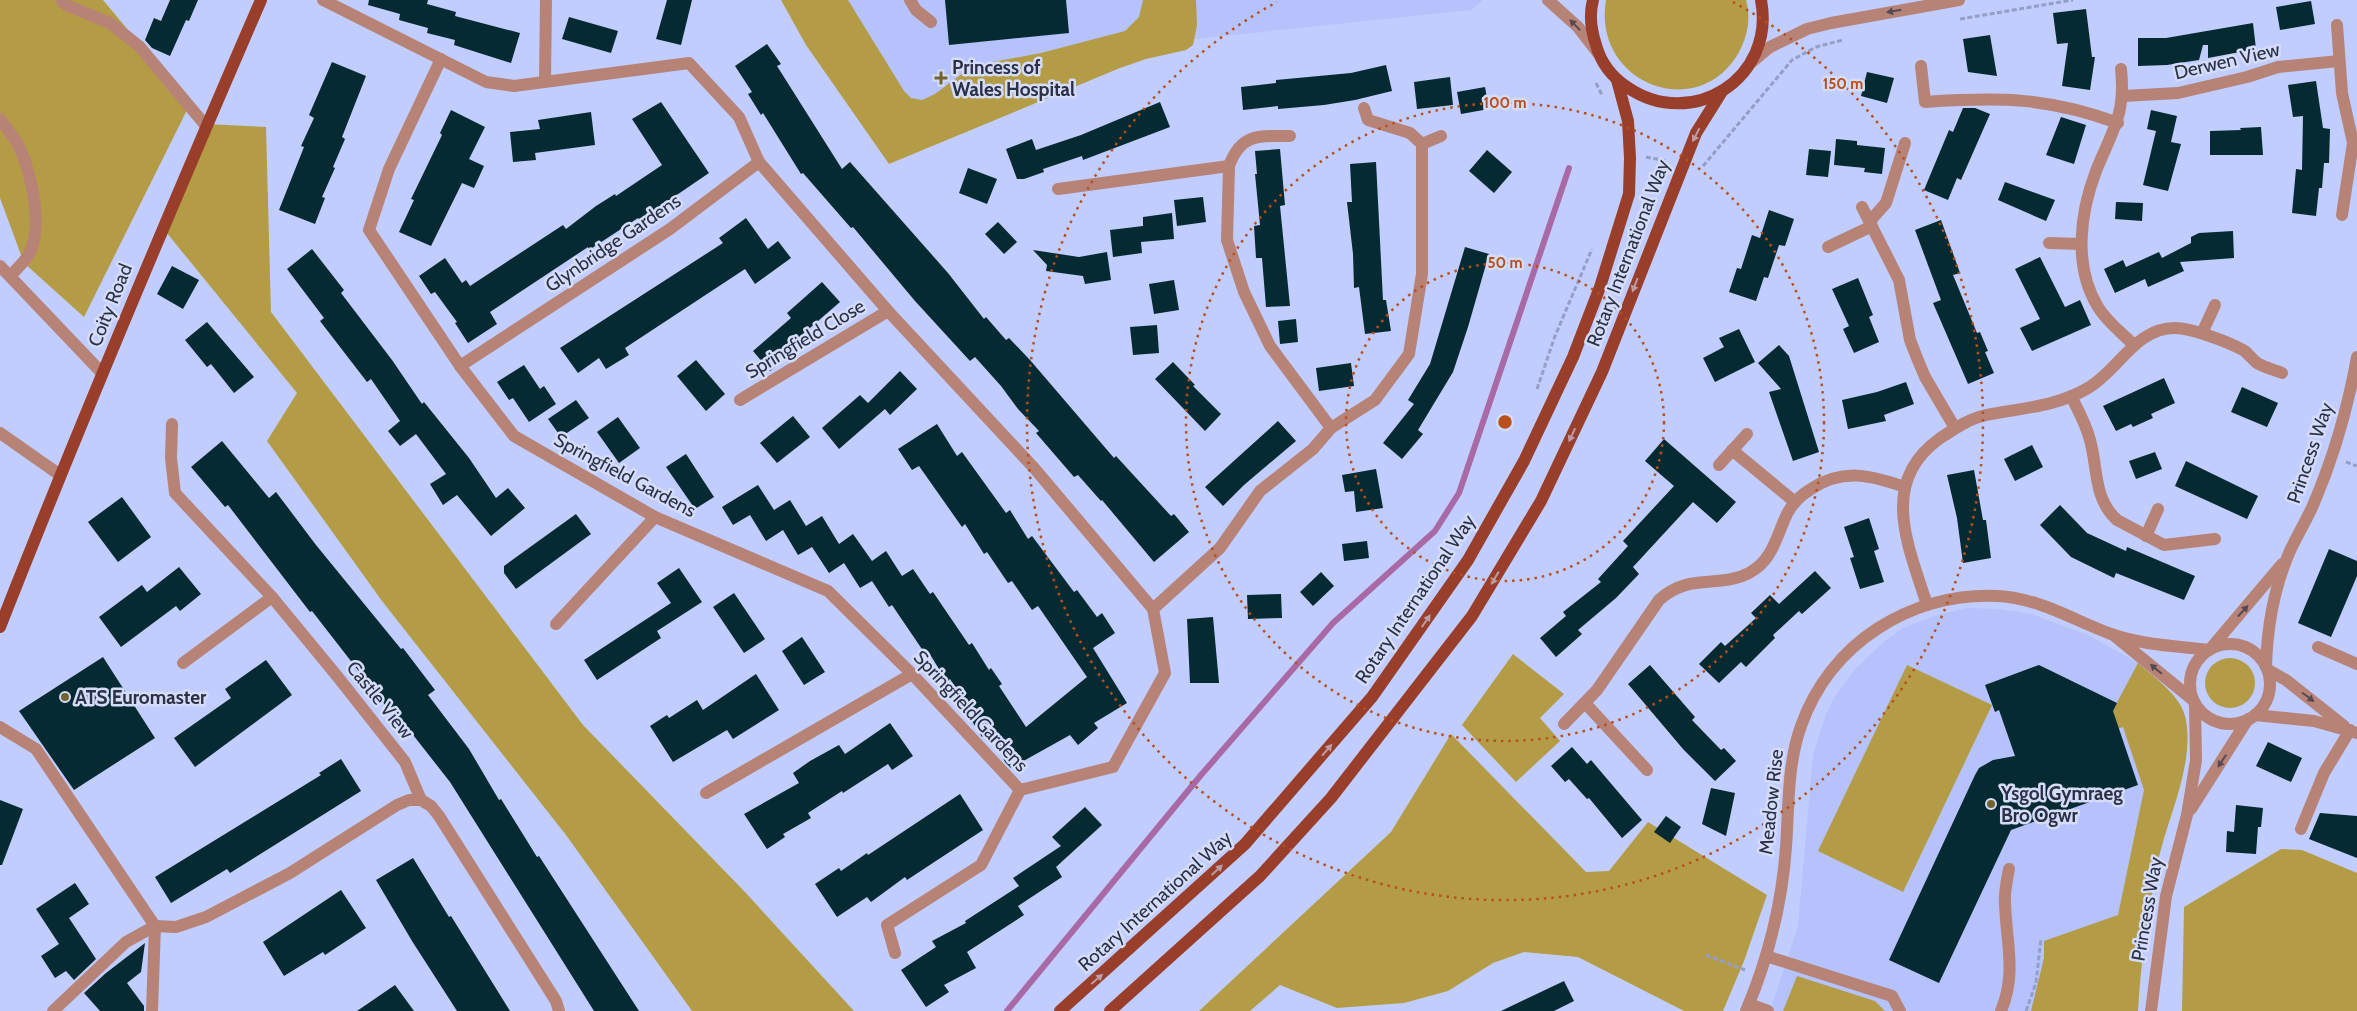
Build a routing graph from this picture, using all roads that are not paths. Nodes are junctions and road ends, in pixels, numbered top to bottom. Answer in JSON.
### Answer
{"nodes":[{"id":1,"x":61,"y":0,"type":"edge"},
{"id":2,"x":261,"y":0,"type":"edge"},
{"id":3,"x":323,"y":0,"type":"edge"},
{"id":4,"x":546,"y":0,"type":"edge"},
{"id":5,"x":910,"y":0,"type":"edge"},
{"id":6,"x":1548,"y":0,"type":"edge"},
{"id":7,"x":1593,"y":0,"type":"edge"},
{"id":8,"x":1761,"y":0,"type":"edge"},
{"id":9,"x":1959,"y":0,"type":"edge"},
{"id":10,"x":930,"y":22,"type":"dead end"},
{"id":11,"x":2336,"y":25,"type":"dead end"},
{"id":12,"x":1598,"y":53,"type":"junction"},
{"id":13,"x":440,"y":59,"type":"junction"},
{"id":14,"x":2340,"y":61,"type":"junction"},
{"id":15,"x":1752,"y":62,"type":"junction"},
{"id":16,"x":1921,"y":66,"type":"dead end"},
{"id":17,"x":2121,"y":70,"type":"dead end"},
{"id":18,"x":1617,"y":80,"type":"junction"},
{"id":19,"x":545,"y":81,"type":"junction"},
{"id":20,"x":1721,"y":92,"type":"junction"},
{"id":21,"x":2123,"y":96,"type":"junction"},
{"id":22,"x":1364,"y":108,"type":"dead end"},
{"id":23,"x":0,"y":119,"type":"edge"},
{"id":24,"x":2118,"y":123,"type":"junction"},
{"id":25,"x":206,"y":126,"type":"junction"},
{"id":26,"x":1290,"y":136,"type":"dead end"},
{"id":27,"x":1442,"y":136,"type":"dead end"},
{"id":28,"x":1905,"y":143,"type":"dead end"},
{"id":29,"x":1422,"y":144,"type":"junction"},
{"id":30,"x":758,"y":162,"type":"junction"},
{"id":31,"x":1229,"y":166,"type":"junction"},
{"id":32,"x":1058,"y":189,"type":"dead end"},
{"id":33,"x":1862,"y":208,"type":"dead end"},
{"id":34,"x":2342,"y":214,"type":"dead end"},
{"id":35,"x":1871,"y":224,"type":"junction"},
{"id":36,"x":2049,"y":243,"type":"dead end"},
{"id":37,"x":2082,"y":244,"type":"junction"},
{"id":38,"x":1828,"y":247,"type":"dead end"},
{"id":39,"x":0,"y":266,"type":"edge"},
{"id":40,"x":10,"y":276,"type":"junction"},
{"id":41,"x":2215,"y":305,"type":"dead end"},
{"id":42,"x":888,"y":311,"type":"junction"},
{"id":43,"x":2202,"y":334,"type":"junction"},
{"id":44,"x":2134,"y":345,"type":"junction"},
{"id":45,"x":2357,"y":357,"type":"edge"},
{"id":46,"x":460,"y":366,"type":"junction"},
{"id":47,"x":102,"y":372,"type":"junction"},
{"id":48,"x":2282,"y":373,"type":"dead end"},
{"id":49,"x":2071,"y":396,"type":"junction"},
{"id":50,"x":740,"y":400,"type":"dead end"},
{"id":51,"x":172,"y":424,"type":"dead end"},
{"id":52,"x":1331,"y":428,"type":"junction"},
{"id":53,"x":1955,"y":428,"type":"junction"},
{"id":54,"x":0,"y":433,"type":"edge"},
{"id":55,"x":1747,"y":434,"type":"dead end"},
{"id":56,"x":1732,"y":450,"type":"junction"},
{"id":57,"x":1719,"y":465,"type":"dead end"},
{"id":58,"x":60,"y":475,"type":"junction"},
{"id":59,"x":1905,"y":487,"type":"junction"},
{"id":60,"x":1795,"y":502,"type":"junction"},
{"id":61,"x":2158,"y":510,"type":"dead end"},
{"id":62,"x":655,"y":518,"type":"junction"},
{"id":63,"x":2146,"y":536,"type":"junction"},
{"id":64,"x":2215,"y":539,"type":"dead end"},
{"id":65,"x":2287,"y":558,"type":"junction"},
{"id":66,"x":272,"y":596,"type":"junction"},
{"id":67,"x":1927,"y":605,"type":"junction"},
{"id":68,"x":1153,"y":609,"type":"junction"},
{"id":69,"x":556,"y":624,"type":"dead end"},
{"id":70,"x":0,"y":627,"type":"edge"},
{"id":71,"x":2112,"y":634,"type":"junction"},
{"id":72,"x":2318,"y":647,"type":"dead end"},
{"id":73,"x":2210,"y":649,"type":"junction"},
{"id":74,"x":183,"y":663,"type":"dead end"},
{"id":75,"x":2357,"y":664,"type":"edge"},
{"id":76,"x":2267,"y":669,"type":"junction"},
{"id":77,"x":912,"y":674,"type":"junction"},
{"id":78,"x":2194,"y":702,"type":"junction"},
{"id":79,"x":1585,"y":703,"type":"junction"},
{"id":80,"x":2251,"y":717,"type":"junction"},
{"id":81,"x":1564,"y":724,"type":"dead end"},
{"id":82,"x":0,"y":727,"type":"edge"},
{"id":83,"x":2351,"y":730,"type":"edge"},
{"id":84,"x":1648,"y":770,"type":"dead end"},
{"id":85,"x":1020,"y":790,"type":"junction"},
{"id":86,"x":706,"y":793,"type":"dead end"},
{"id":87,"x":421,"y":800,"type":"junction"},
{"id":88,"x":2187,"y":815,"type":"junction"},
{"id":89,"x":2301,"y":829,"type":"dead end"},
{"id":90,"x":2009,"y":869,"type":"dead end"},
{"id":91,"x":155,"y":926,"type":"junction"},
{"id":92,"x":895,"y":953,"type":"dead end"},
{"id":93,"x":1766,"y":956,"type":"junction"},
{"id":94,"x":1748,"y":1007,"type":"edge"},
{"id":95,"x":53,"y":1011,"type":"edge"},
{"id":96,"x":152,"y":1011,"type":"edge"},
{"id":97,"x":559,"y":1011,"type":"edge"},
{"id":98,"x":1060,"y":1011,"type":"edge"},
{"id":99,"x":1110,"y":1011,"type":"edge"},
{"id":100,"x":1768,"y":1011,"type":"edge"},
{"id":101,"x":1900,"y":1011,"type":"edge"},
{"id":102,"x":2001,"y":1011,"type":"edge"},
{"id":103,"x":2151,"y":1011,"type":"edge"}],
"edges":[{"from":1,"to":25,"type":"street"},
{"from":2,"to":25,"type":"main road","name":"Coity Road"},
{"from":3,"to":13,"type":"street"},
{"from":4,"to":19,"type":"street"},
{"from":5,"to":10,"type":"street"},
{"from":12,"to":6,"type":"street","one_way":true},
{"from":7,"to":12,"type":"main road"},
{"from":8,"to":15,"type":"main road"},
{"from":9,"to":15,"type":"street","one_way":true},
{"from":11,"to":14,"type":"street"},
{"from":12,"to":18,"type":"main road"},
{"from":13,"to":19,"type":"street"},
{"from":13,"to":46,"type":"street"},
{"from":14,"to":21,"type":"street","name":"Derwen View"},
{"from":14,"to":34,"type":"street"},
{"from":15,"to":20,"type":"main road"},
{"from":16,"to":24,"type":"street"},
{"from":17,"to":21,"type":"street"},
{"from":18,"to":20,"type":"main road"},
{"from":98,"to":18,"type":"main road","name":"Rotary International Way","one_way":true},
{"from":19,"to":30,"type":"street"},
{"from":20,"to":99,"type":"main road","name":"Rotary International Way","one_way":true},
{"from":21,"to":24,"type":"street"},
{"from":22,"to":29,"type":"street"},
{"from":23,"to":40,"type":"street"},
{"from":24,"to":37,"type":"street"},
{"from":25,"to":47,"type":"main road","name":"Coity Road"},
{"from":26,"to":31,"type":"street"},
{"from":27,"to":29,"type":"street"},
{"from":28,"to":35,"type":"street"},
{"from":29,"to":52,"type":"street"},
{"from":30,"to":42,"type":"street"},
{"from":30,"to":46,"type":"street","name":"Glynbridge Gardens"},
{"from":31,"to":32,"type":"street"},
{"from":31,"to":52,"type":"street"},
{"from":33,"to":35,"type":"street"},
{"from":35,"to":38,"type":"street"},
{"from":35,"to":53,"type":"street"},
{"from":36,"to":37,"type":"street"},
{"from":37,"to":44,"type":"street"},
{"from":39,"to":40,"type":"street"},
{"from":40,"to":47,"type":"street"},
{"from":41,"to":43,"type":"street"},
{"from":42,"to":50,"type":"street","name":"Springfield Close"},
{"from":42,"to":68,"type":"street"},
{"from":43,"to":44,"type":"street"},
{"from":43,"to":48,"type":"street"},
{"from":44,"to":49,"type":"street"},
{"from":45,"to":65,"type":"street","name":"Princess Way"},
{"from":46,"to":62,"type":"street","name":"Springfield Gardens"},
{"from":47,"to":58,"type":"main road","name":"Coity Road"},
{"from":49,"to":53,"type":"street"},
{"from":49,"to":63,"type":"street"},
{"from":51,"to":66,"type":"street","name":"Castle View"},
{"from":52,"to":68,"type":"street"},
{"from":53,"to":59,"type":"street"},
{"from":54,"to":58,"type":"street"},
{"from":55,"to":56,"type":"street"},
{"from":56,"to":57,"type":"street"},
{"from":56,"to":60,"type":"street"},
{"from":58,"to":70,"type":"main road","name":"Coity Road"},
{"from":59,"to":60,"type":"street"},
{"from":59,"to":67,"type":"street"},
{"from":60,"to":79,"type":"street"},
{"from":61,"to":63,"type":"street"},
{"from":62,"to":69,"type":"street"},
{"from":62,"to":77,"type":"street","name":"Springfield Gardens"},
{"from":63,"to":64,"type":"street"},
{"from":73,"to":65,"type":"street","name":"Princess Way","one_way":true},
{"from":65,"to":76,"type":"street","name":"Princess Way"},
{"from":66,"to":74,"type":"street"},
{"from":66,"to":87,"type":"street","name":"Castle View"},
{"from":67,"to":71,"type":"street","name":"Meadow Rise"},
{"from":67,"to":93,"type":"street","name":"Meadow Rise"},
{"from":68,"to":85,"type":"street","name":"Springfield Gardens"},
{"from":71,"to":73,"type":"street","name":"Meadow Rise"},
{"from":78,"to":71,"type":"street","name":"Meadow Rise","one_way":true},
{"from":72,"to":75,"type":"street"},
{"from":73,"to":76,"type":"street"},
{"from":73,"to":78,"type":"street","name":"Princess Way"},
{"from":76,"to":80,"type":"street","name":"Princess Way"},
{"from":76,"to":83,"type":"street","one_way":true},
{"from":77,"to":85,"type":"street","name":"Springfield Gardens"},
{"from":77,"to":86,"type":"street"},
{"from":78,"to":80,"type":"street"},
{"from":78,"to":88,"type":"street","name":"Princess Way"},
{"from":79,"to":81,"type":"street"},
{"from":79,"to":84,"type":"street"},
{"from":80,"to":83,"type":"street"},
{"from":80,"to":88,"type":"street","name":"Princess Way","one_way":true},
{"from":82,"to":91,"type":"street"},
{"from":83,"to":89,"type":"street"},
{"from":85,"to":92,"type":"street"},
{"from":87,"to":91,"type":"street"},
{"from":87,"to":97,"type":"street","name":"Castle View"},
{"from":88,"to":103,"type":"street","name":"Princess Way"},
{"from":90,"to":102,"type":"street"},
{"from":91,"to":95,"type":"street"},
{"from":91,"to":96,"type":"street"},
{"from":93,"to":94,"type":"street","name":"Meadow Rise"},
{"from":93,"to":101,"type":"street"},
{"from":94,"to":100,"type":"street"}]}
